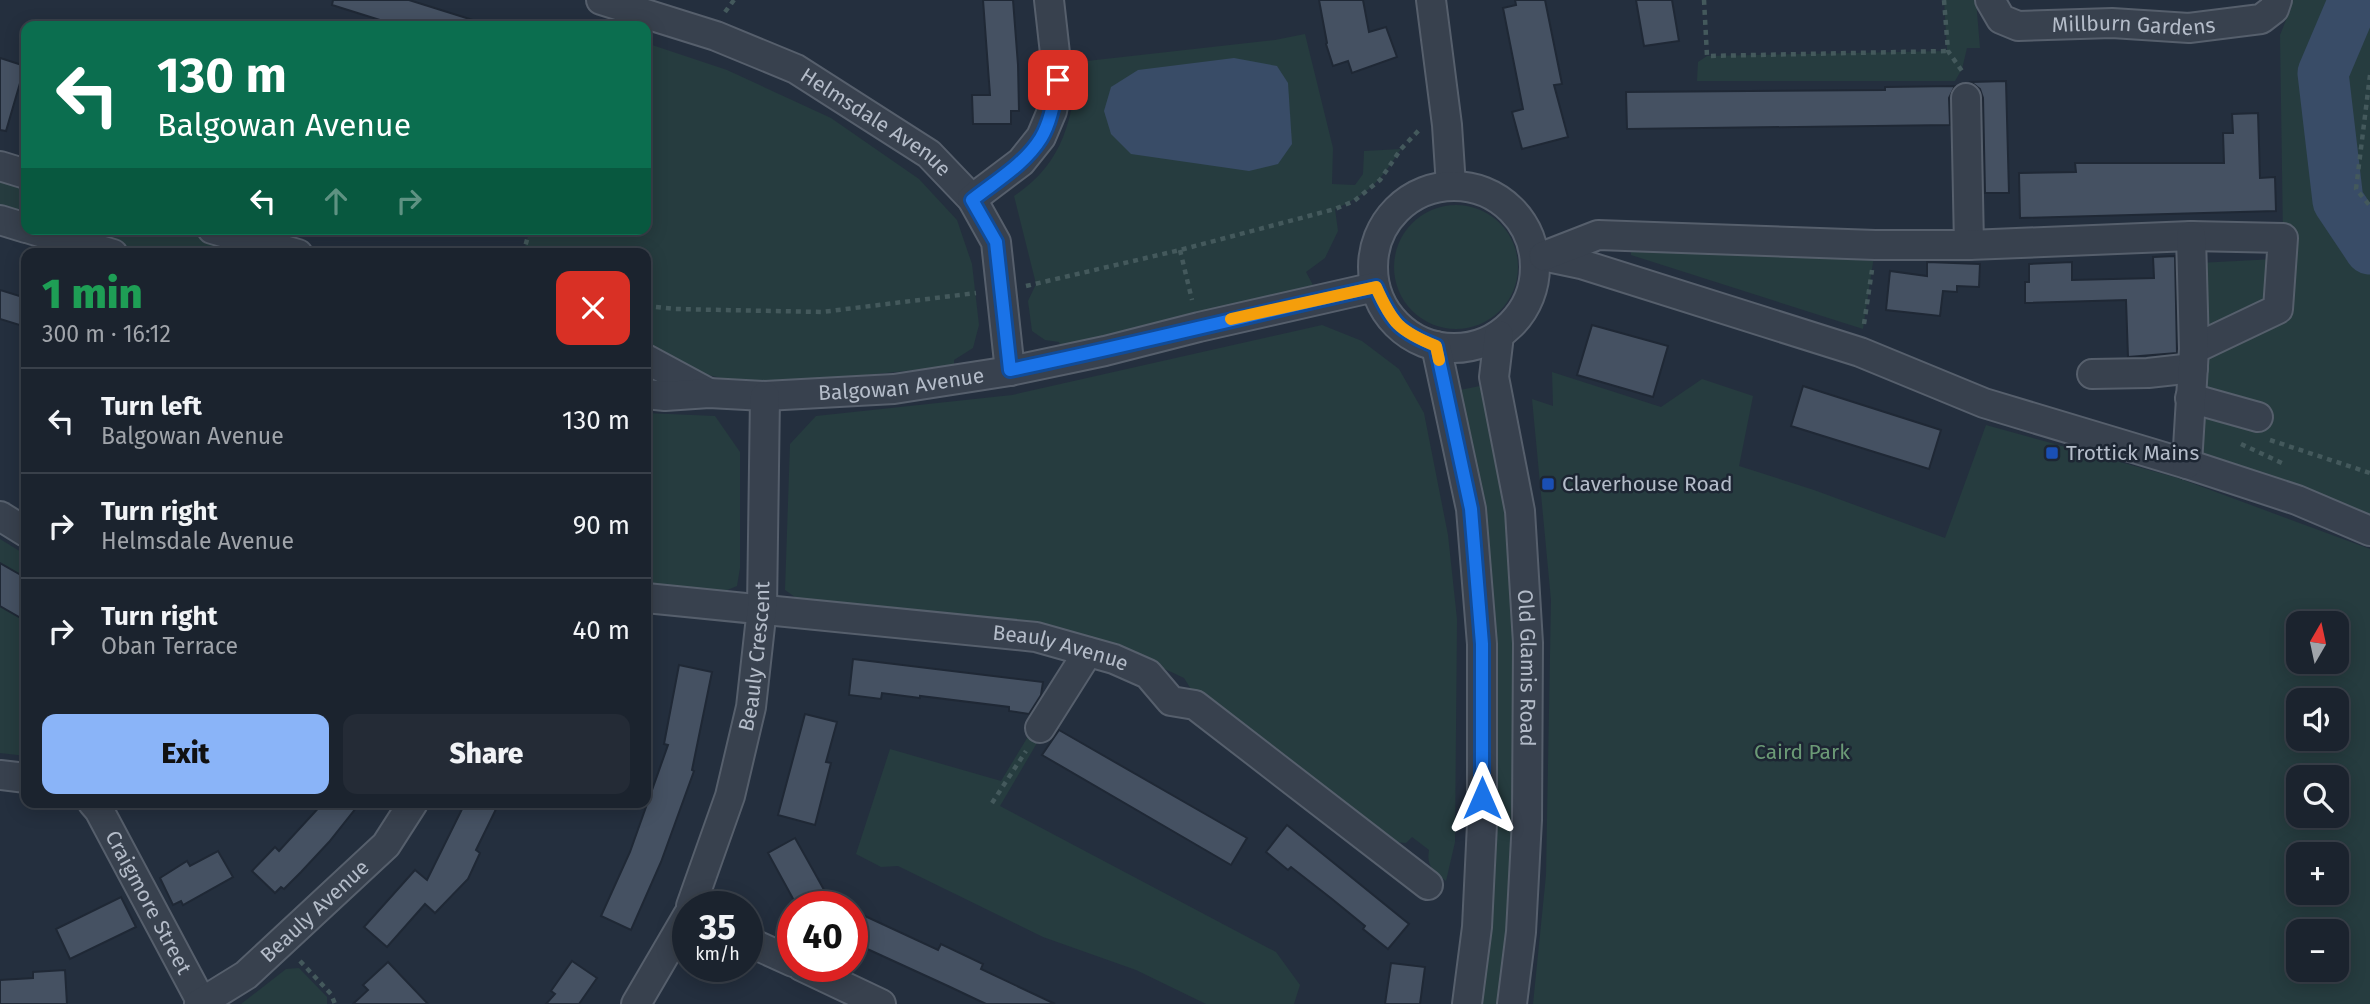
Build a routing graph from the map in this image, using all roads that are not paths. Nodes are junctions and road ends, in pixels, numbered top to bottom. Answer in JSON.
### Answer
{"nodes":[{"id":1,"x":601,"y":0,"type":"edge"},
{"id":2,"x":1049,"y":0,"type":"edge"},
{"id":3,"x":1431,"y":0,"type":"edge"},
{"id":4,"x":1990,"y":0,"type":"edge"},
{"id":5,"x":2277,"y":0,"type":"edge"},
{"id":6,"x":1966,"y":98,"type":"road end"},
{"id":7,"x":0,"y":166,"type":"edge"},
{"id":8,"x":21,"y":172,"type":"edge"},
{"id":9,"x":1451,"y":186,"type":"junction"},
{"id":10,"x":972,"y":200,"type":"junction"},
{"id":11,"x":0,"y":220,"type":"edge"},
{"id":12,"x":21,"y":227,"type":"edge"},
{"id":13,"x":48,"y":235,"type":"edge"},
{"id":14,"x":233,"y":235,"type":"edge"},
{"id":15,"x":2191,"y":236,"type":"junction"},
{"id":16,"x":1969,"y":245,"type":"junction"},
{"id":17,"x":93,"y":248,"type":"edge"},
{"id":18,"x":277,"y":248,"type":"edge"},
{"id":19,"x":1539,"y":255,"type":"junction"},
{"id":20,"x":1376,"y":287,"type":"junction"},
{"id":21,"x":1499,"y":335,"type":"junction"},
{"id":22,"x":1436,"y":346,"type":"junction"},
{"id":23,"x":2193,"y":359,"type":"junction"},
{"id":24,"x":651,"y":362,"type":"edge"},
{"id":25,"x":1010,"y":370,"type":"junction"},
{"id":26,"x":2092,"y":374,"type":"dead end"},
{"id":27,"x":709,"y":393,"type":"junction"},
{"id":28,"x":651,"y":395,"type":"edge"},
{"id":29,"x":765,"y":396,"type":"junction"},
{"id":30,"x":2190,"y":398,"type":"junction"},
{"id":31,"x":2262,"y":428,"type":"road end"},
{"id":32,"x":2187,"y":464,"type":"junction"},
{"id":33,"x":0,"y":516,"type":"edge"},
{"id":34,"x":21,"y":529,"type":"edge"},
{"id":35,"x":2370,"y":531,"type":"edge"},
{"id":36,"x":651,"y":598,"type":"edge"},
{"id":37,"x":762,"y":608,"type":"junction"},
{"id":38,"x":1088,"y":652,"type":"junction"},
{"id":39,"x":1040,"y":728,"type":"road end"},
{"id":40,"x":0,"y":775,"type":"edge"},
{"id":41,"x":21,"y":777,"type":"edge"},
{"id":42,"x":97,"y":808,"type":"edge"},
{"id":43,"x":410,"y":808,"type":"edge"},
{"id":44,"x":1428,"y":885,"type":"dead end"},
{"id":45,"x":696,"y":891,"type":"edge"},
{"id":46,"x":672,"y":942,"type":"edge"},
{"id":47,"x":835,"y":982,"type":"edge"},
{"id":48,"x":201,"y":1003,"type":"edge"},
{"id":49,"x":636,"y":1004,"type":"edge"},
{"id":50,"x":881,"y":1004,"type":"edge"},
{"id":51,"x":1467,"y":1004,"type":"edge"},
{"id":52,"x":1512,"y":1004,"type":"edge"}],
"edges":[{"from":1,"to":10,"type":"street","name":"Helmsdale Avenue"},
{"from":2,"to":10,"type":"street"},
{"from":3,"to":9,"type":"street"},
{"from":4,"to":5,"type":"street","name":"Millburn Gardens"},
{"from":6,"to":16,"type":"street"},
{"from":7,"to":8,"type":"street"},
{"from":9,"to":19,"type":"street"},
{"from":9,"to":20,"type":"street"},
{"from":10,"to":25,"type":"street","name":"Helmsdale Avenue"},
{"from":11,"to":12,"type":"street"},
{"from":13,"to":17,"type":"street"},
{"from":14,"to":18,"type":"street"},
{"from":15,"to":16,"type":"street"},
{"from":15,"to":23,"type":"street"},
{"from":15,"to":23,"type":"street"},
{"from":16,"to":19,"type":"street"},
{"from":19,"to":21,"type":"street"},
{"from":19,"to":32,"type":"street"},
{"from":20,"to":22,"type":"street"},
{"from":20,"to":25,"type":"street","name":"Balgowan Avenue"},
{"from":21,"to":22,"type":"street"},
{"from":21,"to":52,"type":"street","name":"Old Glamis Road"},
{"from":22,"to":51,"type":"street","name":"Old Glamis Road"},
{"from":23,"to":26,"type":"street"},
{"from":23,"to":30,"type":"street"},
{"from":24,"to":27,"type":"street","name":"Balgowan Avenue"},
{"from":25,"to":29,"type":"street","name":"Balgowan Avenue"},
{"from":27,"to":28,"type":"street","name":"Balgowan Avenue"},
{"from":27,"to":29,"type":"street","name":"Balgowan Avenue"},
{"from":29,"to":37,"type":"street","name":"Beauly Crescent"},
{"from":30,"to":31,"type":"street"},
{"from":30,"to":32,"type":"street"},
{"from":32,"to":35,"type":"street"},
{"from":33,"to":34,"type":"street"},
{"from":36,"to":37,"type":"street","name":"Beauly Avenue"},
{"from":37,"to":38,"type":"street","name":"Beauly Avenue"},
{"from":37,"to":45,"type":"street","name":"Beauly Crescent"},
{"from":38,"to":39,"type":"street"},
{"from":38,"to":44,"type":"street","name":"Beauly Avenue"},
{"from":40,"to":41,"type":"street"},
{"from":42,"to":48,"type":"street","name":"Craigmore Street"},
{"from":43,"to":48,"type":"street","name":"Beauly Avenue"},
{"from":46,"to":49,"type":"street"},
{"from":47,"to":50,"type":"street"}]}
